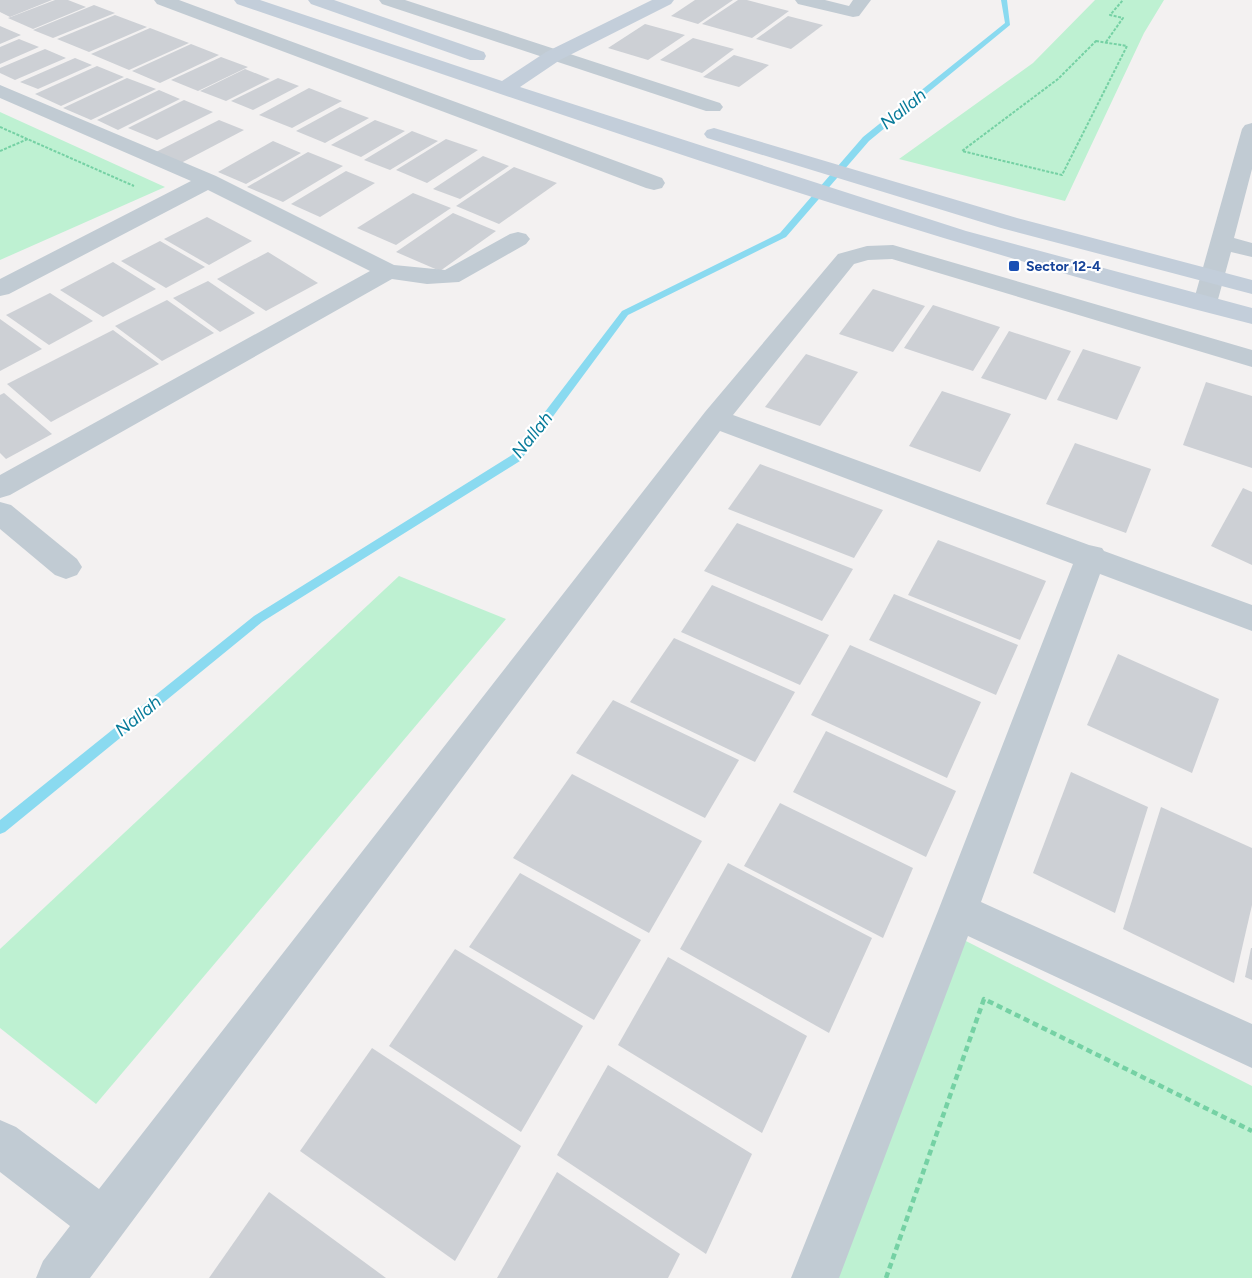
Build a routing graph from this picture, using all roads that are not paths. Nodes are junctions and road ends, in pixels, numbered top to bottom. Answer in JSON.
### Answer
{"nodes":[{"id":1,"x":163,"y":0,"type":"edge"},
{"id":2,"x":243,"y":0,"type":"edge"},
{"id":3,"x":316,"y":0,"type":"edge"},
{"id":4,"x":388,"y":0,"type":"edge"},
{"id":5,"x":665,"y":0,"type":"edge"},
{"id":6,"x":804,"y":0,"type":"edge"},
{"id":7,"x":862,"y":0,"type":"edge"},
{"id":8,"x":553,"y":56,"type":"junction"},
{"id":9,"x":528,"y":73,"type":"junction"},
{"id":10,"x":549,"y":81,"type":"dead end"},
{"id":11,"x":504,"y":88,"type":"junction"},
{"id":12,"x":0,"y":91,"type":"edge"},
{"id":13,"x":713,"y":107,"type":"dead end"},
{"id":14,"x":1252,"y":129,"type":"edge"},
{"id":15,"x":700,"y":130,"type":"dead end"},
{"id":16,"x":208,"y":181,"type":"junction"},
{"id":17,"x":654,"y":183,"type":"dead end"},
{"id":18,"x":933,"y":228,"type":"junction"},
{"id":19,"x":518,"y":239,"type":"dead end"},
{"id":20,"x":1221,"y":242,"type":"junction"},
{"id":21,"x":1252,"y":250,"type":"edge"},
{"id":22,"x":893,"y":252,"type":"junction"},
{"id":23,"x":388,"y":271,"type":"junction"},
{"id":24,"x":1212,"y":276,"type":"junction"},
{"id":25,"x":1252,"y":287,"type":"edge"},
{"id":26,"x":0,"y":289,"type":"edge"},
{"id":27,"x":1205,"y":303,"type":"junction"},
{"id":28,"x":1252,"y":316,"type":"edge"},
{"id":29,"x":1252,"y":359,"type":"edge"},
{"id":30,"x":715,"y":419,"type":"junction"},
{"id":31,"x":0,"y":488,"type":"edge"},
{"id":32,"x":0,"y":513,"type":"edge"},
{"id":33,"x":1091,"y":556,"type":"junction"},
{"id":34,"x":66,"y":567,"type":"dead end"},
{"id":35,"x":1252,"y":618,"type":"edge"},
{"id":36,"x":958,"y":911,"type":"junction"},
{"id":37,"x":1252,"y":1046,"type":"edge"},
{"id":38,"x":0,"y":1143,"type":"edge"},
{"id":39,"x":103,"y":1222,"type":"junction"},
{"id":40,"x":68,"y":1275,"type":"edge"},
{"id":41,"x":815,"y":1278,"type":"edge"}],
"edges":[{"from":1,"to":17,"type":"street"},
{"from":2,"to":11,"type":"street"},
{"from":3,"to":9,"type":"street"},
{"from":4,"to":8,"type":"street"},
{"from":5,"to":8,"type":"street"},
{"from":6,"to":7,"type":"street"},
{"from":8,"to":9,"type":"street"},
{"from":8,"to":13,"type":"street"},
{"from":9,"to":10,"type":"street"},
{"from":9,"to":11,"type":"street"},
{"from":11,"to":18,"type":"street"},
{"from":12,"to":16,"type":"street"},
{"from":14,"to":20,"type":"street"},
{"from":15,"to":24,"type":"street"},
{"from":16,"to":23,"type":"street"},
{"from":16,"to":26,"type":"street"},
{"from":18,"to":22,"type":"street"},
{"from":18,"to":27,"type":"street"},
{"from":19,"to":23,"type":"street"},
{"from":20,"to":21,"type":"street"},
{"from":20,"to":24,"type":"street"},
{"from":22,"to":29,"type":"street"},
{"from":22,"to":30,"type":"street"},
{"from":23,"to":31,"type":"street"},
{"from":24,"to":25,"type":"street"},
{"from":24,"to":27,"type":"street"},
{"from":27,"to":28,"type":"street"},
{"from":30,"to":33,"type":"street"},
{"from":30,"to":39,"type":"street"},
{"from":32,"to":34,"type":"street"},
{"from":33,"to":35,"type":"street"},
{"from":33,"to":36,"type":"street"},
{"from":36,"to":37,"type":"street"},
{"from":36,"to":41,"type":"street"},
{"from":38,"to":39,"type":"street"},
{"from":39,"to":40,"type":"street"}]}
